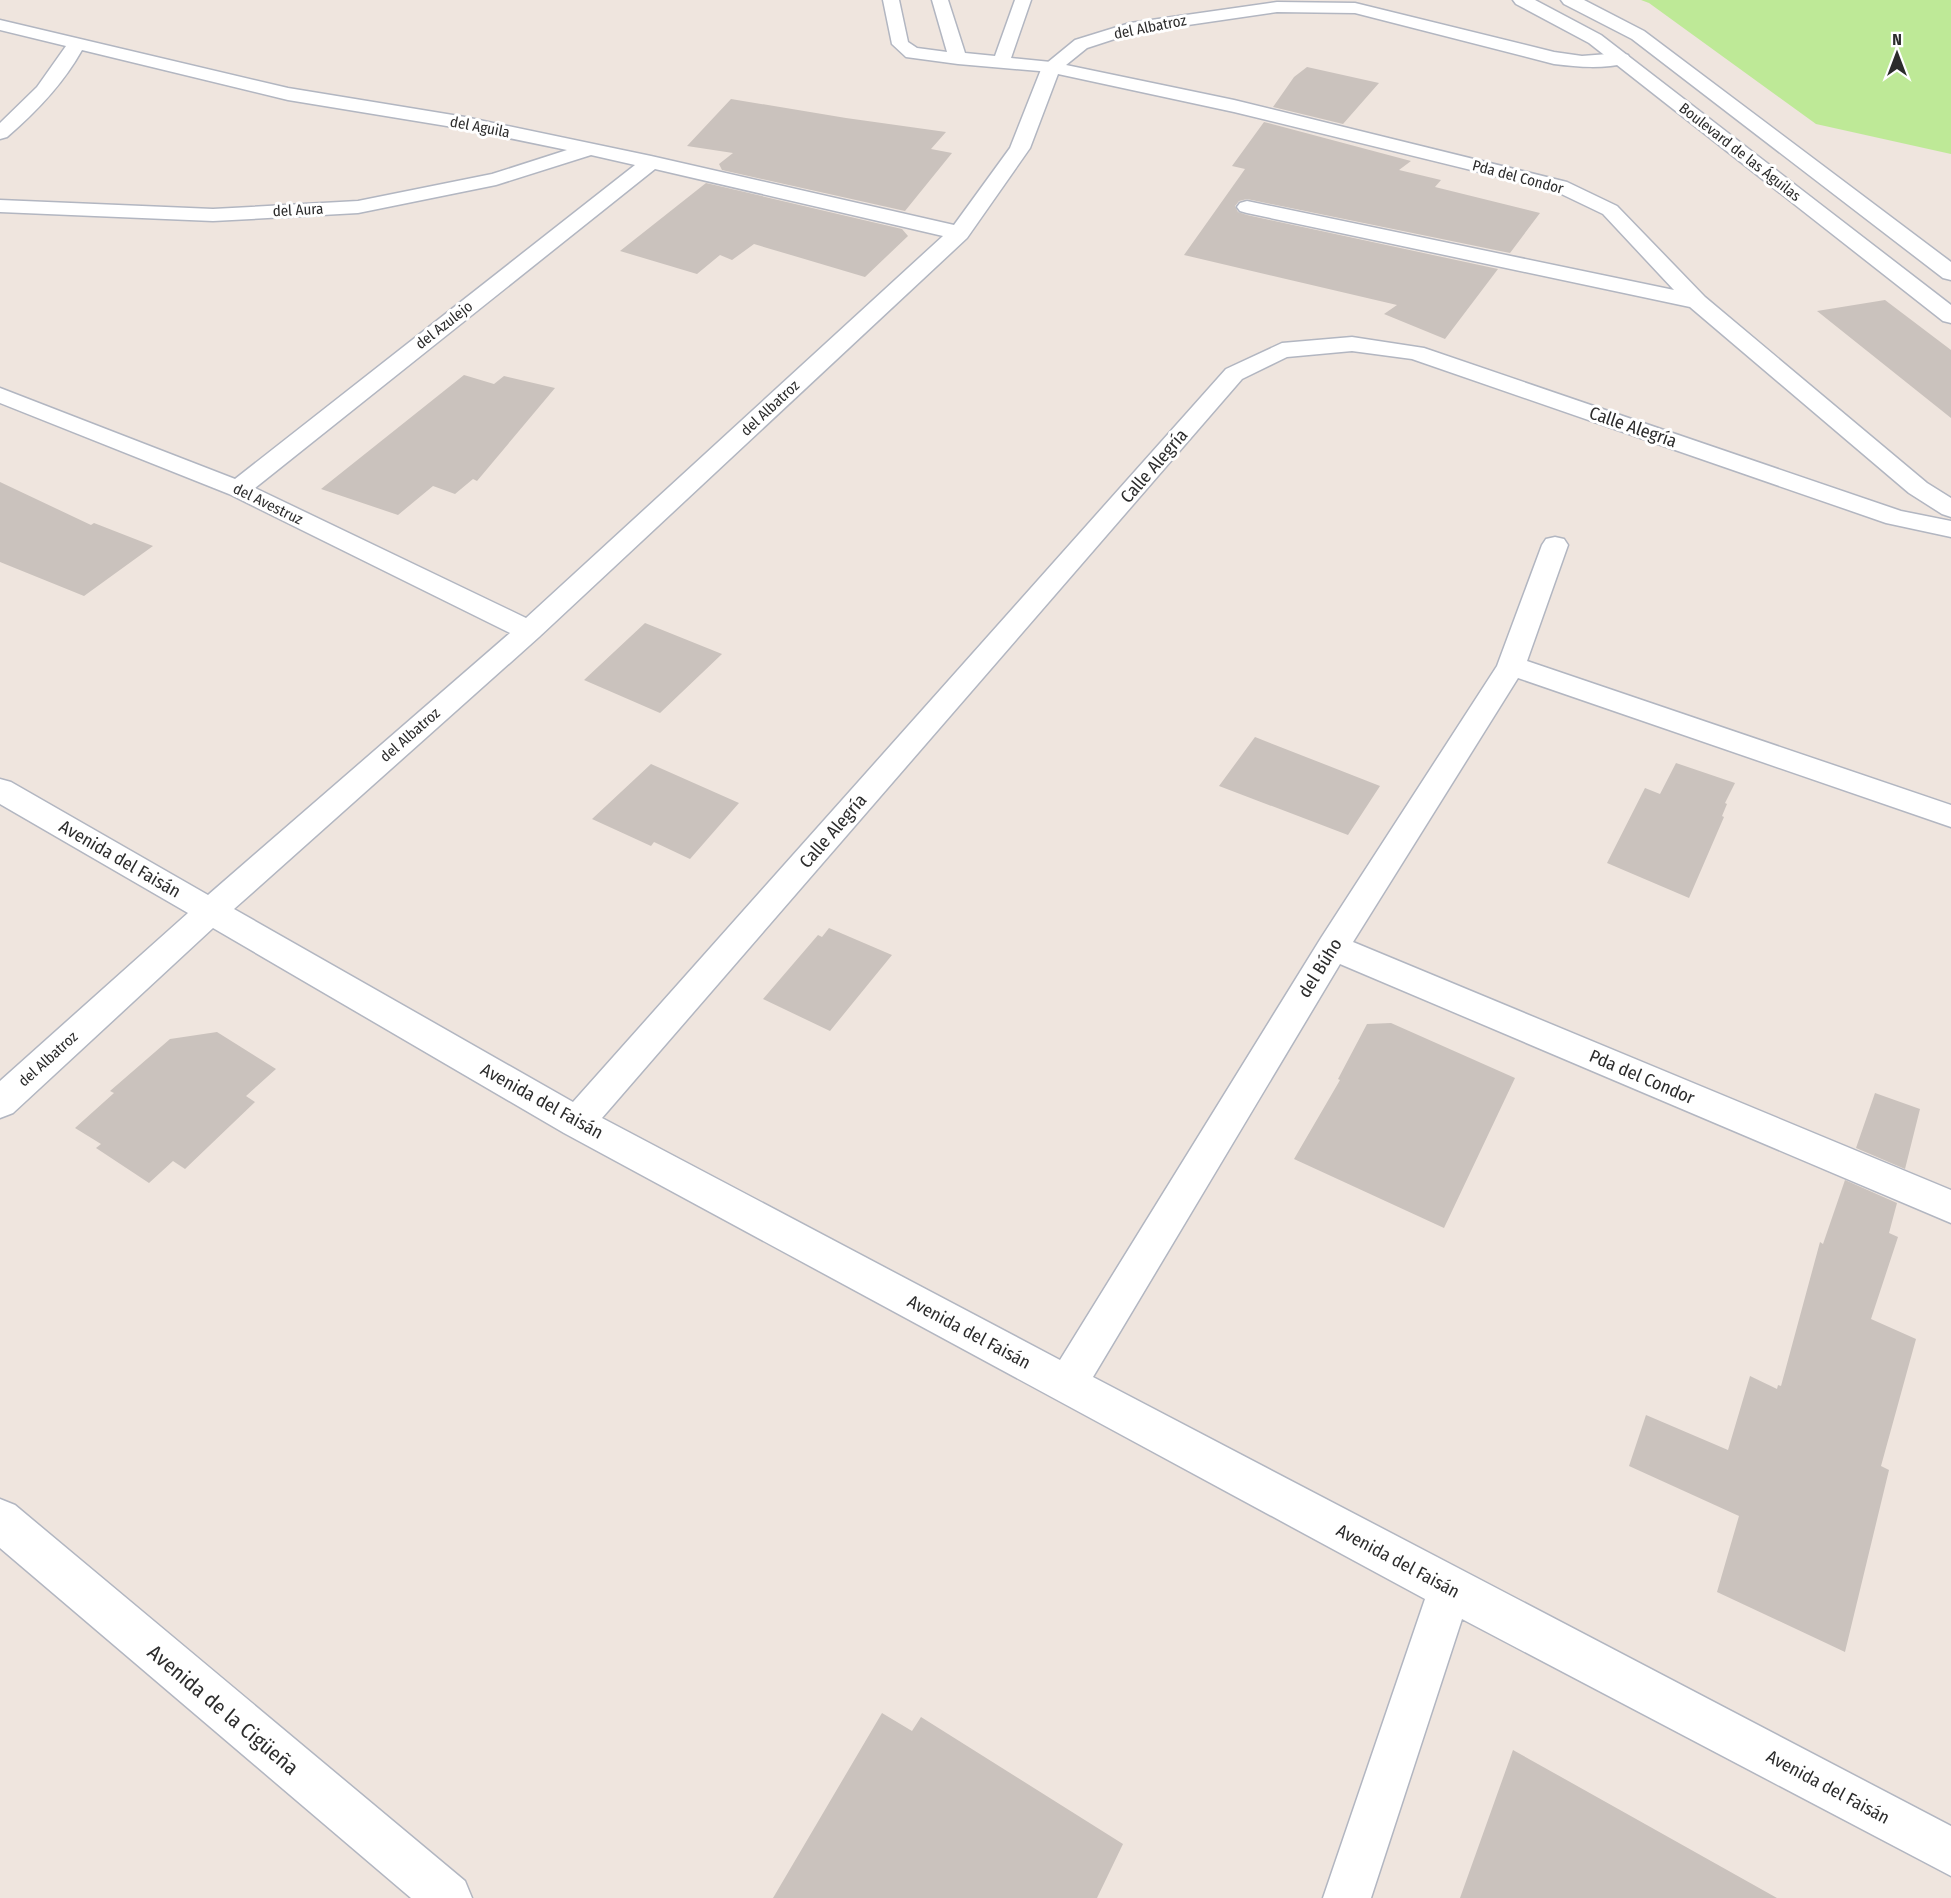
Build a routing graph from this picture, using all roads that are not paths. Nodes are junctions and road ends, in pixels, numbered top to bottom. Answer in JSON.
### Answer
{"nodes":[{"id":1,"x":891,"y":0,"type":"edge"},
{"id":2,"x":940,"y":0,"type":"edge"},
{"id":3,"x":1023,"y":0,"type":"edge"},
{"id":4,"x":1522,"y":0,"type":"edge"},
{"id":5,"x":1570,"y":0,"type":"edge"},
{"id":6,"x":0,"y":26,"type":"edge"},
{"id":7,"x":77,"y":42,"type":"junction"},
{"id":8,"x":958,"y":59,"type":"junction"},
{"id":9,"x":1620,"y":59,"type":"junction"},
{"id":10,"x":1001,"y":62,"type":"junction"},
{"id":11,"x":1051,"y":67,"type":"junction"},
{"id":12,"x":0,"y":133,"type":"edge"},
{"id":13,"x":589,"y":150,"type":"junction"},
{"id":14,"x":651,"y":162,"type":"junction"},
{"id":15,"x":0,"y":206,"type":"edge"},
{"id":16,"x":1246,"y":207,"type":"dead end"},
{"id":17,"x":959,"y":233,"type":"junction"},
{"id":18,"x":1951,"y":273,"type":"edge"},
{"id":19,"x":1697,"y":302,"type":"junction"},
{"id":20,"x":1951,"y":316,"type":"edge"},
{"id":21,"x":0,"y":395,"type":"edge"},
{"id":22,"x":238,"y":489,"type":"junction"},
{"id":23,"x":1951,"y":509,"type":"edge"},
{"id":24,"x":1951,"y":529,"type":"edge"},
{"id":25,"x":1555,"y":545,"type":"dead end"},
{"id":26,"x":529,"y":631,"type":"junction"},
{"id":27,"x":1511,"y":666,"type":"junction"},
{"id":28,"x":0,"y":790,"type":"edge"},
{"id":29,"x":1951,"y":816,"type":"edge"},
{"id":30,"x":210,"y":912,"type":"junction"},
{"id":31,"x":1333,"y":947,"type":"junction"},
{"id":32,"x":0,"y":1103,"type":"edge"},
{"id":33,"x":577,"y":1122,"type":"junction"},
{"id":34,"x":1951,"y":1207,"type":"edge"},
{"id":35,"x":1066,"y":1384,"type":"junction"},
{"id":36,"x":0,"y":1520,"type":"edge"},
{"id":37,"x":1450,"y":1589,"type":"junction"},
{"id":38,"x":1951,"y":1852,"type":"edge"},
{"id":39,"x":448,"y":1898,"type":"edge"},
{"id":40,"x":1347,"y":1898,"type":"edge"}],
"edges":[{"from":1,"to":8,"type":"lane"},
{"from":2,"to":8,"type":"lane"},
{"from":3,"to":10,"type":"lane"},
{"from":4,"to":9,"type":"street","name":"Boulevard de las Águilas"},
{"from":5,"to":18,"type":"street","name":"Boulevard de las Águilas"},
{"from":6,"to":7,"type":"street","name":"del Aguila"},
{"from":7,"to":12,"type":"street"},
{"from":7,"to":13,"type":"street","name":"del Aguila"},
{"from":8,"to":10,"type":"lane"},
{"from":9,"to":11,"type":"street","name":"del Albatroz"},
{"from":9,"to":20,"type":"street","name":"Boulevard de las Águilas"},
{"from":10,"to":11,"type":"lane"},
{"from":11,"to":17,"type":"street","name":"del Albatroz"},
{"from":11,"to":19,"type":"street","name":"Pda del Condor"},
{"from":13,"to":14,"type":"street","name":"del Aguila"},
{"from":13,"to":15,"type":"street","name":"del Aura"},
{"from":14,"to":17,"type":"street","name":"del Aguila"},
{"from":14,"to":22,"type":"street","name":"del Azulejo"},
{"from":16,"to":19,"type":"street"},
{"from":17,"to":26,"type":"street","name":"del Albatroz"},
{"from":19,"to":23,"type":"street","name":"Pda del Condor"},
{"from":21,"to":22,"type":"street","name":"del Avestruz"},
{"from":22,"to":26,"type":"street","name":"del Avestruz"},
{"from":24,"to":33,"type":"street","name":"Calle Alegría"},
{"from":25,"to":27,"type":"street","name":"del Búho"},
{"from":26,"to":30,"type":"street","name":"del Albatroz"},
{"from":27,"to":29,"type":"street"},
{"from":27,"to":31,"type":"street","name":"del Búho"},
{"from":28,"to":30,"type":"street","name":"Avenida del Faisán"},
{"from":30,"to":32,"type":"street","name":"del Albatroz"},
{"from":30,"to":33,"type":"street","name":"Avenida del Faisán"},
{"from":31,"to":34,"type":"street","name":"Pda del Condor"},
{"from":31,"to":35,"type":"street","name":"del Búho"},
{"from":33,"to":35,"type":"street","name":"Avenida del Faisán"},
{"from":35,"to":37,"type":"street","name":"Avenida del Faisán"},
{"from":36,"to":39,"type":"street","name":"Avenida de la Cigüeña"},
{"from":37,"to":38,"type":"street","name":"Avenida del Faisán"},
{"from":37,"to":40,"type":"street"}]}
